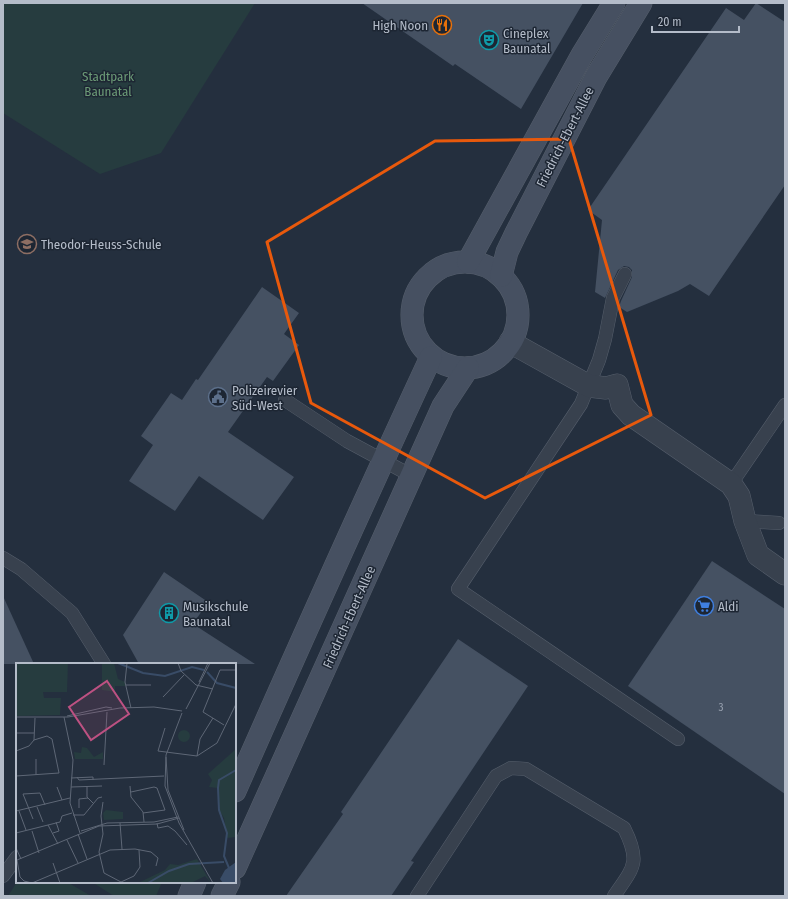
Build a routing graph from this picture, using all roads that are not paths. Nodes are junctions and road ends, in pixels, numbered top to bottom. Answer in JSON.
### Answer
{"nodes":[{"id":1,"x":614,"y":3,"type":"edge"},
{"id":2,"x":641,"y":3,"type":"edge"},
{"id":3,"x":468,"y":262,"type":"junction"},
{"id":4,"x":624,"y":274,"type":"dead end"},
{"id":5,"x":501,"y":276,"type":"junction"},
{"id":6,"x":510,"y":342,"type":"junction"},
{"id":7,"x":431,"y":357,"type":"junction"},
{"id":8,"x":468,"y":368,"type":"junction"},
{"id":9,"x":589,"y":386,"type":"junction"},
{"id":10,"x":285,"y":400,"type":"dead end"},
{"id":11,"x":785,"y":405,"type":"edge"},
{"id":12,"x":382,"y":460,"type":"junction"},
{"id":13,"x":412,"y":476,"type":"junction"},
{"id":14,"x":731,"y":484,"type":"junction"},
{"id":15,"x":745,"y":521,"type":"junction"},
{"id":16,"x":779,"y":523,"type":"dead end"},
{"id":17,"x":3,"y":558,"type":"edge"},
{"id":18,"x":785,"y":574,"type":"edge"},
{"id":19,"x":104,"y":663,"type":"edge"},
{"id":20,"x":678,"y":739,"type":"dead end"},
{"id":21,"x":236,"y":789,"type":"edge"},
{"id":22,"x":16,"y":858,"type":"edge"},
{"id":23,"x":236,"y":866,"type":"edge"},
{"id":24,"x":3,"y":876,"type":"edge"},
{"id":25,"x":195,"y":883,"type":"edge"},
{"id":26,"x":228,"y":883,"type":"edge"},
{"id":27,"x":189,"y":896,"type":"edge"},
{"id":28,"x":222,"y":896,"type":"edge"},
{"id":29,"x":417,"y":896,"type":"edge"},
{"id":30,"x":614,"y":896,"type":"edge"}],
"edges":[{"from":1,"to":3,"type":"street","name":"Friedrich-Ebert-Allee"},
{"from":2,"to":5,"type":"street","name":"Friedrich-Ebert-Allee"},
{"from":3,"to":5,"type":"street"},
{"from":3,"to":7,"type":"street"},
{"from":4,"to":9,"type":"lane"},
{"from":5,"to":6,"type":"street"},
{"from":6,"to":8,"type":"street"},
{"from":6,"to":9,"type":"street"},
{"from":7,"to":8,"type":"street"},
{"from":7,"to":12,"type":"street"},
{"from":8,"to":13,"type":"street","name":"Friedrich-Ebert-Allee"},
{"from":9,"to":14,"type":"street"},
{"from":9,"to":20,"type":"lane"},
{"from":10,"to":12,"type":"lane"},
{"from":11,"to":14,"type":"lane"},
{"from":12,"to":13,"type":"lane"},
{"from":12,"to":21,"type":"street"},
{"from":13,"to":23,"type":"street","name":"Friedrich-Ebert-Allee"},
{"from":14,"to":15,"type":"street"},
{"from":15,"to":16,"type":"lane"},
{"from":15,"to":18,"type":"street"},
{"from":17,"to":19,"type":"lane"},
{"from":22,"to":24,"type":"lane"},
{"from":25,"to":27,"type":"street"},
{"from":26,"to":28,"type":"street"},
{"from":29,"to":30,"type":"lane"}]}
